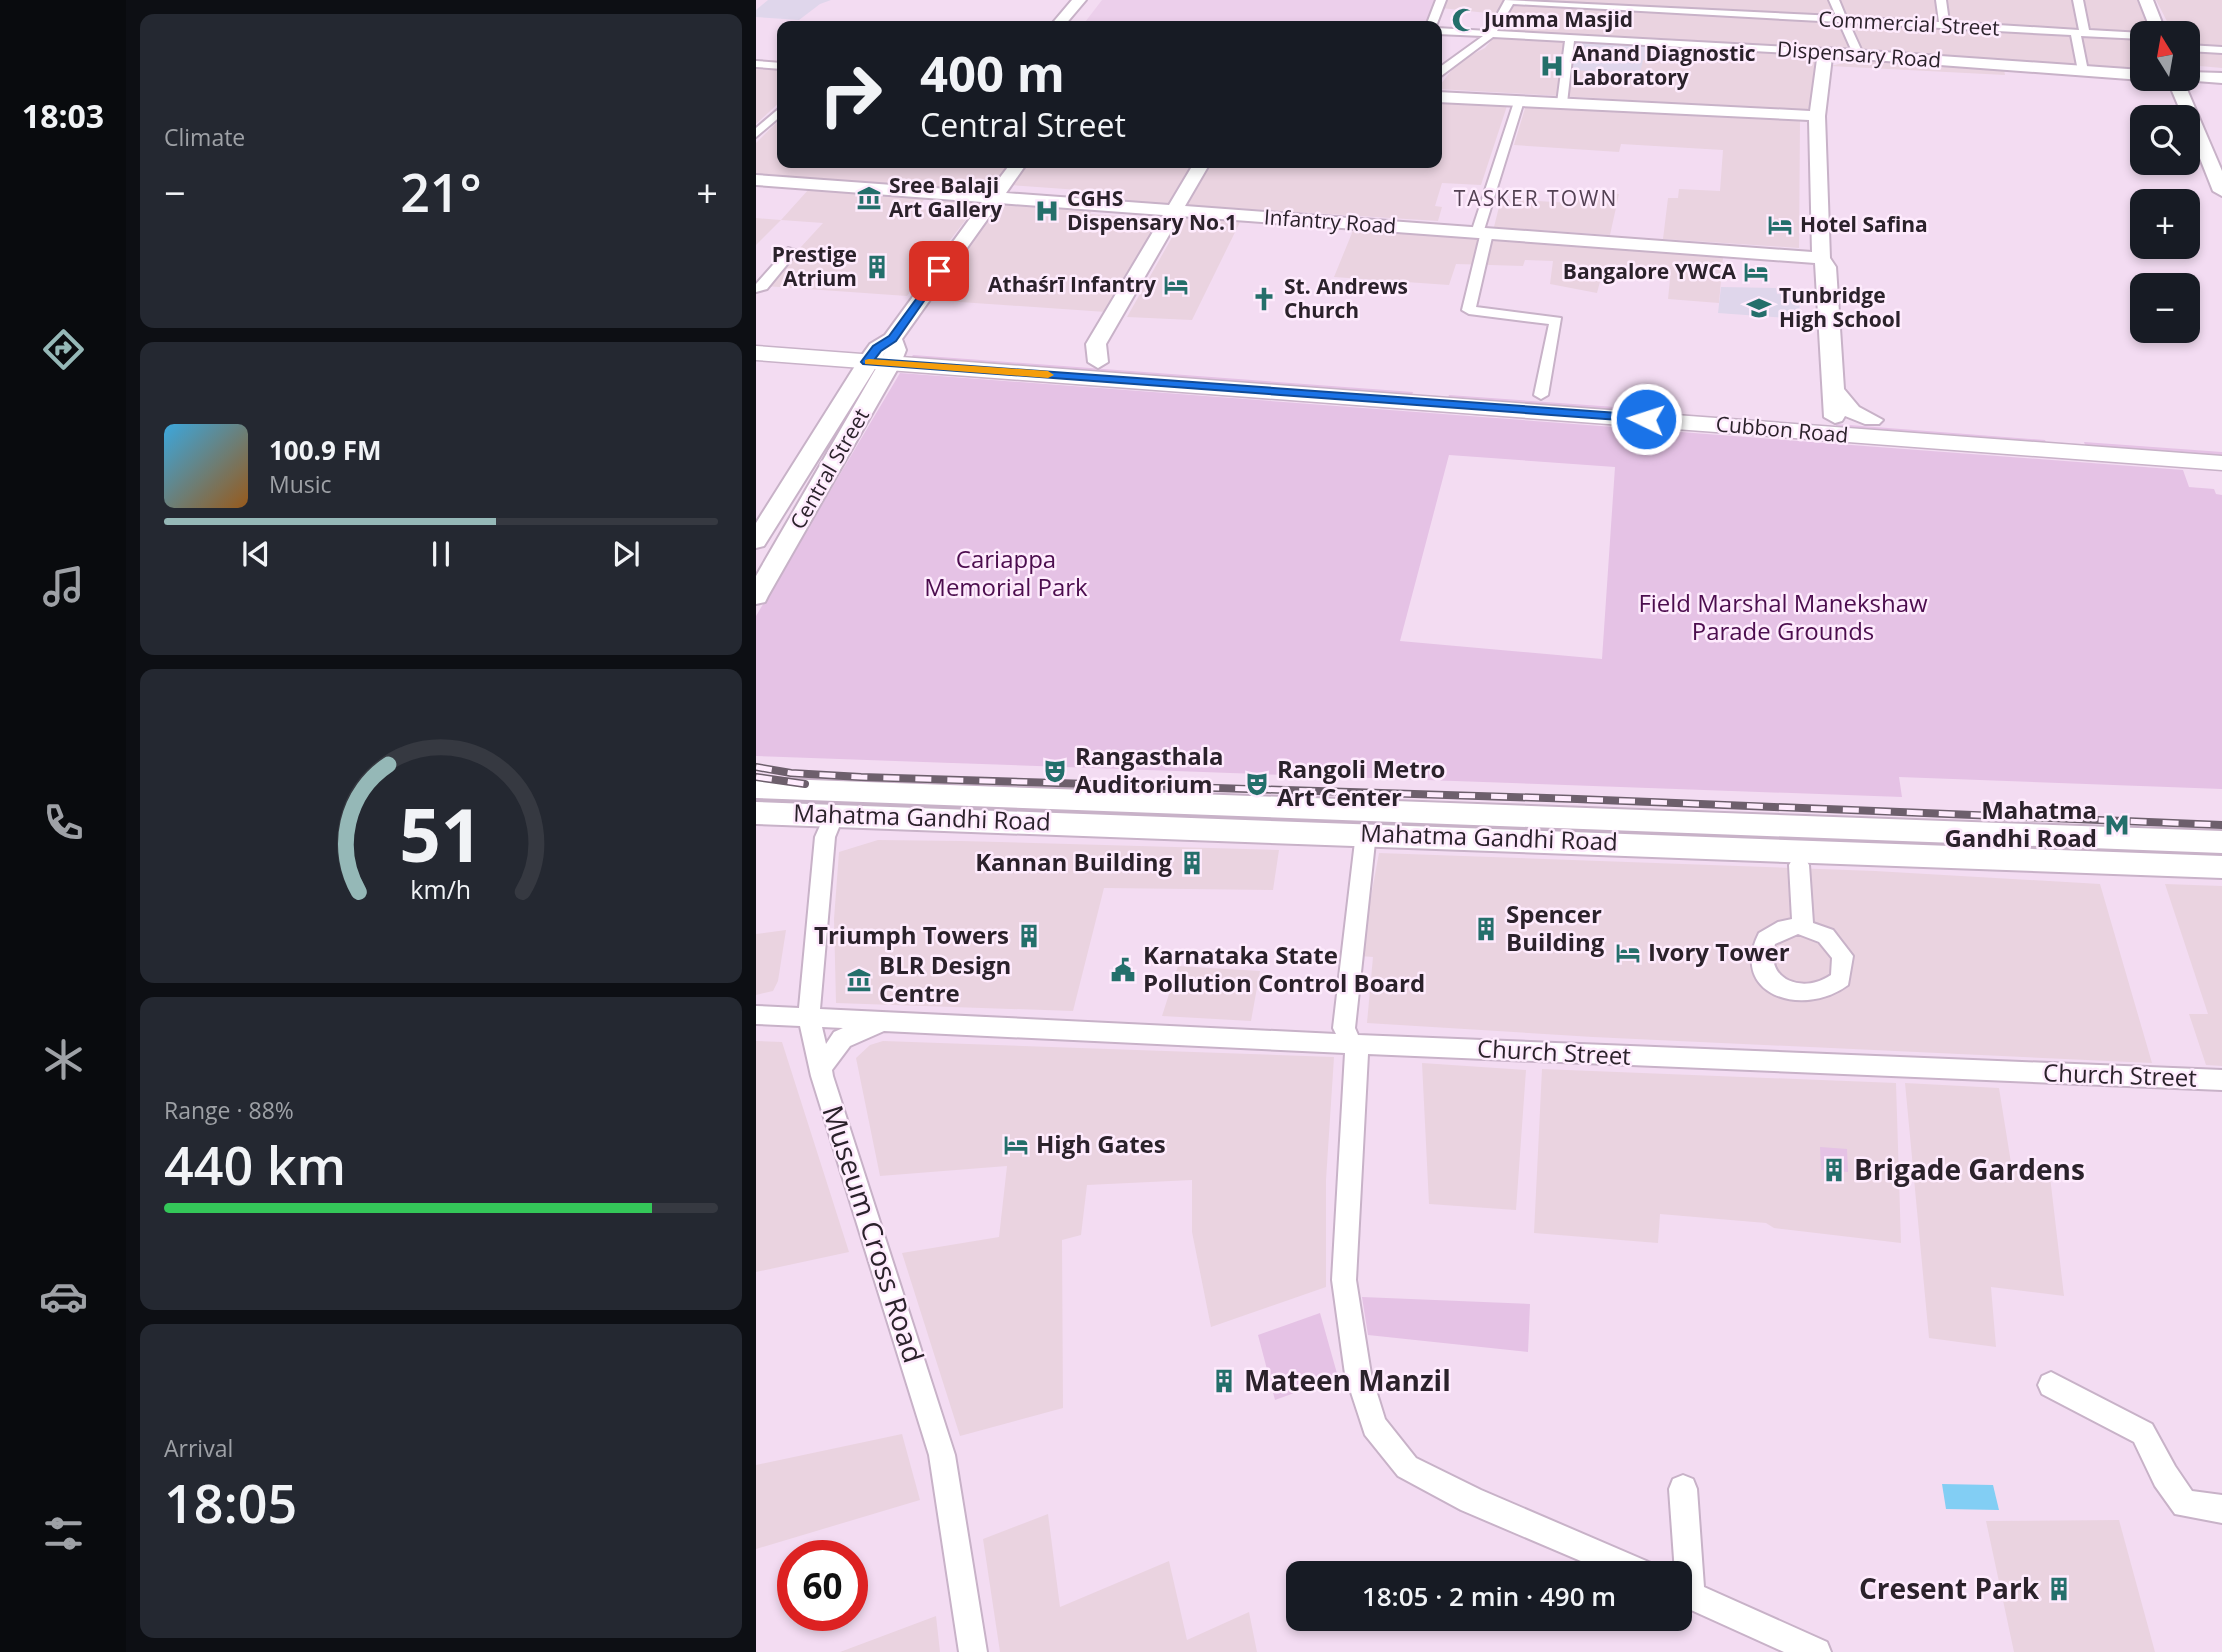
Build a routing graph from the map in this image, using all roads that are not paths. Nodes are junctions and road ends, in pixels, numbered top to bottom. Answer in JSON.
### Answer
{"nodes":[{"id":1,"x":1079,"y":0,"type":"edge"},
{"id":2,"x":1091,"y":0,"type":"edge"},
{"id":3,"x":1441,"y":0,"type":"edge"},
{"id":4,"x":1738,"y":0,"type":"edge"},
{"id":5,"x":1833,"y":0,"type":"edge"},
{"id":6,"x":1941,"y":0,"type":"edge"},
{"id":7,"x":2078,"y":0,"type":"edge"},
{"id":8,"x":2146,"y":0,"type":"edge"},
{"id":9,"x":1509,"y":1,"type":"edge"},
{"id":10,"x":1645,"y":4,"type":"edge"},
{"id":11,"x":1736,"y":14,"type":"junction"},
{"id":12,"x":1843,"y":20,"type":"junction"},
{"id":13,"x":1061,"y":21,"type":"edge"},
{"id":14,"x":1075,"y":21,"type":"edge"},
{"id":15,"x":1433,"y":21,"type":"edge"},
{"id":16,"x":2154,"y":21,"type":"edge"},
{"id":17,"x":1945,"y":26,"type":"junction"},
{"id":18,"x":1442,"y":31,"type":"edge"},
{"id":19,"x":1493,"y":32,"type":"junction"},
{"id":20,"x":2081,"y":33,"type":"junction"},
{"id":21,"x":2130,"y":35,"type":"edge"},
{"id":22,"x":1570,"y":37,"type":"junction"},
{"id":23,"x":2200,"y":49,"type":"edge"},
{"id":24,"x":2222,"y":51,"type":"edge"},
{"id":25,"x":1863,"y":56,"type":"junction"},
{"id":26,"x":1824,"y":58,"type":"junction"},
{"id":27,"x":756,"y":64,"type":"edge"},
{"id":28,"x":777,"y":66,"type":"edge"},
{"id":29,"x":1442,"y":70,"type":"edge"},
{"id":30,"x":2083,"y":72,"type":"junction"},
{"id":31,"x":2130,"y":74,"type":"edge"},
{"id":32,"x":2200,"y":76,"type":"edge"},
{"id":33,"x":2222,"y":76,"type":"edge"},
{"id":34,"x":2180,"y":91,"type":"edge"},
{"id":35,"x":2192,"y":91,"type":"edge"},
{"id":36,"x":1442,"y":97,"type":"edge"},
{"id":37,"x":1519,"y":101,"type":"junction"},
{"id":38,"x":1562,"y":103,"type":"junction"},
{"id":39,"x":777,"y":114,"type":"edge"},
{"id":40,"x":1817,"y":116,"type":"junction"},
{"id":41,"x":756,"y":134,"type":"edge"},
{"id":42,"x":2222,"y":165,"type":"edge"},
{"id":43,"x":1015,"y":168,"type":"edge"},
{"id":44,"x":1199,"y":168,"type":"edge"},
{"id":45,"x":756,"y":180,"type":"edge"},
{"id":46,"x":2222,"y":191,"type":"edge"},
{"id":47,"x":992,"y":197,"type":"junction"},
{"id":48,"x":1172,"y":211,"type":"junction"},
{"id":49,"x":1482,"y":233,"type":"junction"},
{"id":50,"x":792,"y":251,"type":"dead end"},
{"id":51,"x":1821,"y":258,"type":"junction"},
{"id":52,"x":756,"y":288,"type":"edge"},
{"id":53,"x":756,"y":339,"type":"edge"},
{"id":54,"x":885,"y":352,"type":"junction"},
{"id":55,"x":756,"y":353,"type":"edge"},
{"id":56,"x":1098,"y":362,"type":"junction"},
{"id":57,"x":1835,"y":392,"type":"junction"},
{"id":58,"x":1426,"y":395,"type":"junction"},
{"id":59,"x":1541,"y":395,"type":"junction"},
{"id":60,"x":1647,"y":410,"type":"junction"},
{"id":61,"x":1827,"y":416,"type":"junction"},
{"id":62,"x":1872,"y":420,"type":"junction"},
{"id":63,"x":2064,"y":443,"type":"junction"},
{"id":64,"x":2222,"y":446,"type":"edge"},
{"id":65,"x":2222,"y":463,"type":"edge"},
{"id":66,"x":756,"y":541,"type":"edge"},
{"id":67,"x":789,"y":542,"type":"junction"},
{"id":68,"x":756,"y":596,"type":"edge"},
{"id":69,"x":756,"y":788,"type":"edge"},
{"id":70,"x":756,"y":813,"type":"edge"},
{"id":71,"x":834,"y":815,"type":"junction"},
{"id":72,"x":1366,"y":833,"type":"junction"},
{"id":73,"x":2222,"y":842,"type":"edge"},
{"id":74,"x":1799,"y":865,"type":"dead end"},
{"id":75,"x":2222,"y":867,"type":"edge"},
{"id":76,"x":1803,"y":927,"type":"dead end"},
{"id":77,"x":756,"y":1015,"type":"edge"},
{"id":78,"x":809,"y":1017,"type":"junction"},
{"id":79,"x":886,"y":1020,"type":"junction"},
{"id":80,"x":1351,"y":1042,"type":"junction"},
{"id":81,"x":820,"y":1069,"type":"junction"},
{"id":82,"x":2222,"y":1080,"type":"edge"},
{"id":83,"x":2051,"y":1385,"type":"dead end"},
{"id":84,"x":1683,"y":1489,"type":"dead end"},
{"id":85,"x":2222,"y":1510,"type":"edge"},
{"id":86,"x":1613,"y":1561,"type":"edge"},
{"id":87,"x":1685,"y":1561,"type":"edge"},
{"id":88,"x":1692,"y":1596,"type":"edge"},
{"id":89,"x":973,"y":1652,"type":"edge"},
{"id":90,"x":1817,"y":1652,"type":"edge"}],
"edges":[{"from":1,"to":13,"type":"street"},
{"from":2,"to":14,"type":"street"},
{"from":3,"to":15,"type":"street"},
{"from":4,"to":11,"type":"street"},
{"from":5,"to":12,"type":"street"},
{"from":6,"to":17,"type":"street"},
{"from":7,"to":20,"type":"street"},
{"from":8,"to":16,"type":"street"},
{"from":9,"to":10,"type":"street","name":"Commercial Street"},
{"from":9,"to":19,"type":"street"},
{"from":10,"to":11,"type":"street","name":"Commercial Street"},
{"from":11,"to":12,"type":"street","name":"Commercial Street"},
{"from":12,"to":17,"type":"street","name":"Commercial Street"},
{"from":12,"to":25,"type":"street"},
{"from":17,"to":20,"type":"street","name":"Commercial Street"},
{"from":18,"to":19,"type":"street","name":"Dispensary Road"},
{"from":19,"to":22,"type":"street","name":"Dispensary Road"},
{"from":19,"to":29,"type":"street"},
{"from":20,"to":21,"type":"street","name":"Commercial Street"},
{"from":20,"to":30,"type":"street"},
{"from":22,"to":26,"type":"street","name":"Dispensary Road"},
{"from":22,"to":38,"type":"street"},
{"from":23,"to":24,"type":"street"},
{"from":25,"to":26,"type":"street","name":"Dispensary Road"},
{"from":25,"to":30,"type":"street","name":"Dispensary Road"},
{"from":26,"to":40,"type":"street"},
{"from":27,"to":28,"type":"street"},
{"from":30,"to":31,"type":"street","name":"Dispensary Road"},
{"from":32,"to":33,"type":"street"},
{"from":34,"to":46,"type":"street"},
{"from":35,"to":42,"type":"street"},
{"from":36,"to":37,"type":"street"},
{"from":37,"to":38,"type":"street"},
{"from":37,"to":49,"type":"street"},
{"from":38,"to":40,"type":"street"},
{"from":39,"to":41,"type":"street"},
{"from":40,"to":51,"type":"street"},
{"from":43,"to":47,"type":"street","name":"Central Street"},
{"from":44,"to":48,"type":"street"},
{"from":45,"to":47,"type":"street","name":"Infantry Road"},
{"from":47,"to":48,"type":"street","name":"Infantry Road"},
{"from":47,"to":54,"type":"street","name":"Central Street"},
{"from":48,"to":49,"type":"street","name":"Infantry Road"},
{"from":48,"to":56,"type":"street"},
{"from":49,"to":51,"type":"street","name":"Infantry Road"},
{"from":49,"to":59,"type":"street"},
{"from":50,"to":52,"type":"street"},
{"from":51,"to":57,"type":"street"},
{"from":51,"to":61,"type":"street"},
{"from":53,"to":54,"type":"main road","name":"Cubbon Road"},
{"from":54,"to":55,"type":"main road","name":"Cubbon Road"},
{"from":54,"to":56,"type":"main road","name":"Cubbon Road"},
{"from":54,"to":58,"type":"main road","name":"Cubbon Road"},
{"from":54,"to":66,"type":"street","name":"Central Street"},
{"from":54,"to":67,"type":"street","name":"Central Street"},
{"from":56,"to":58,"type":"main road","name":"Cubbon Road"},
{"from":57,"to":61,"type":"street"},
{"from":57,"to":62,"type":"street"},
{"from":58,"to":59,"type":"main road","name":"Cubbon Road"},
{"from":58,"to":60,"type":"main road","name":"Cubbon Road"},
{"from":59,"to":60,"type":"main road","name":"Cubbon Road"},
{"from":60,"to":61,"type":"main road","name":"Cubbon Road"},
{"from":60,"to":63,"type":"main road","name":"Cubbon Road"},
{"from":61,"to":62,"type":"main road","name":"Cubbon Road"},
{"from":62,"to":63,"type":"main road","name":"Cubbon Road"},
{"from":63,"to":64,"type":"main road","name":"Cubbon Road"},
{"from":63,"to":65,"type":"main road","name":"Cubbon Road"},
{"from":66,"to":67,"type":"street"},
{"from":67,"to":68,"type":"street","name":"Central Street"},
{"from":69,"to":73,"type":"street","name":"Mahatma Gandhi Road"},
{"from":70,"to":71,"type":"street","name":"Mahatma Gandhi Road"},
{"from":71,"to":72,"type":"street","name":"Mahatma Gandhi Road"},
{"from":71,"to":78,"type":"street","name":"Museum Cross Road"},
{"from":72,"to":75,"type":"street","name":"Mahatma Gandhi Road"},
{"from":72,"to":80,"type":"street"},
{"from":74,"to":76,"type":"street"},
{"from":77,"to":78,"type":"street","name":"Church Street"},
{"from":78,"to":79,"type":"street","name":"Church Street"},
{"from":78,"to":81,"type":"street","name":"Museum Cross Road"},
{"from":79,"to":80,"type":"street","name":"Church Street"},
{"from":79,"to":81,"type":"street","name":"Church Street"},
{"from":80,"to":82,"type":"street","name":"Church Street"},
{"from":80,"to":86,"type":"street"},
{"from":81,"to":89,"type":"street","name":"Museum Cross Road"},
{"from":83,"to":85,"type":"street"},
{"from":84,"to":87,"type":"street"},
{"from":88,"to":90,"type":"street"}]}
